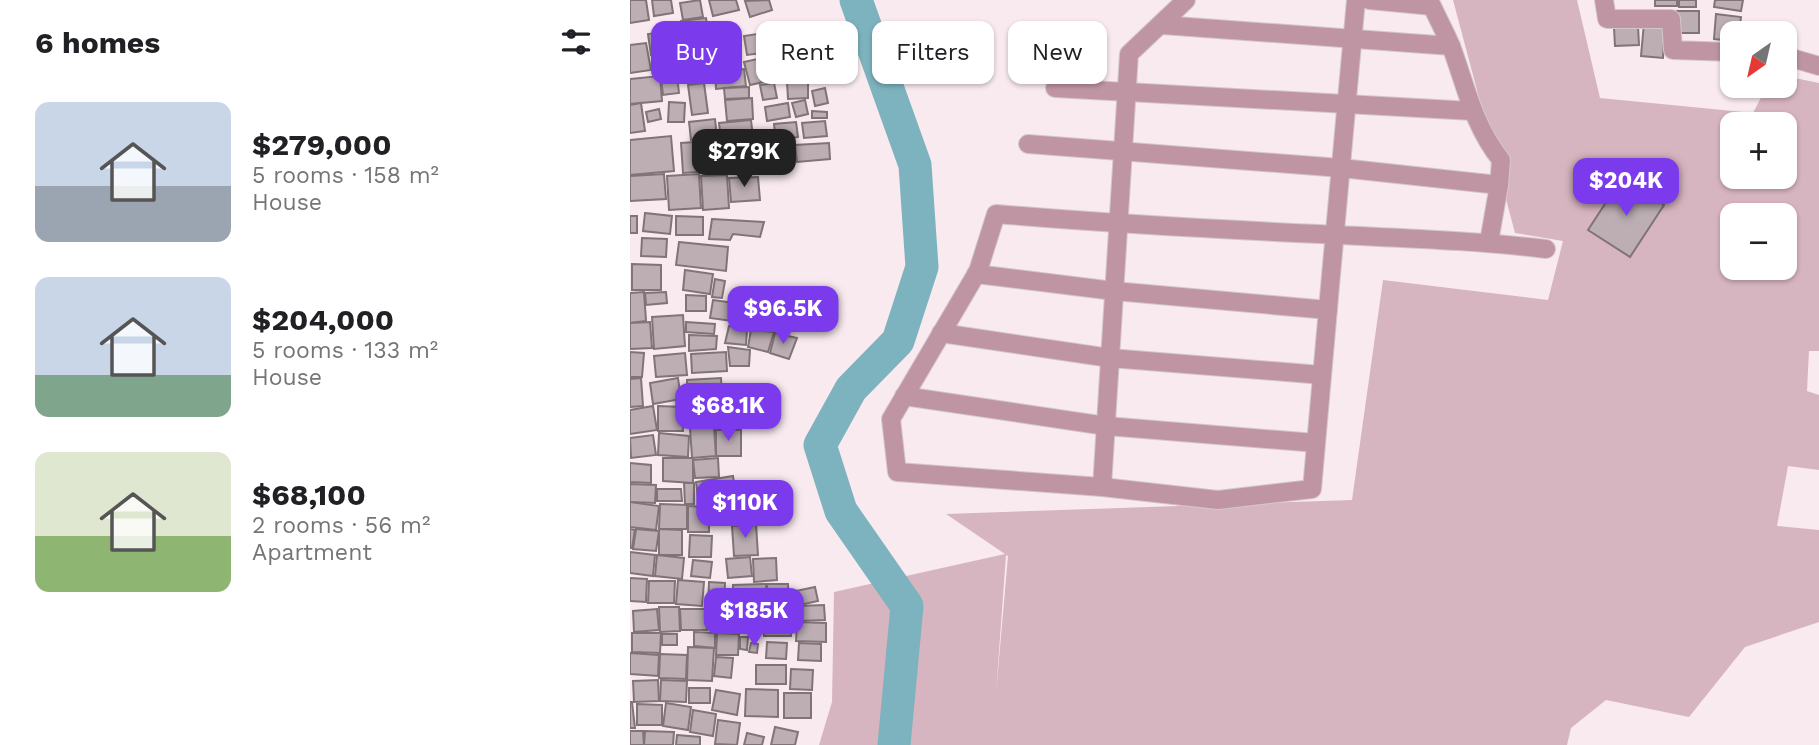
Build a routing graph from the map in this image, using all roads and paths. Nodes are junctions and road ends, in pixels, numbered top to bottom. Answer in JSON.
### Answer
{"nodes":[{"id":1,"x":1185,"y":0,"type":"edge"},
{"id":2,"x":1356,"y":0,"type":"edge"},
{"id":3,"x":1369,"y":0,"type":"edge"},
{"id":4,"x":1604,"y":0,"type":"edge"},
{"id":5,"x":1162,"y":25,"type":"junction"},
{"id":6,"x":1352,"y":37,"type":"junction"},
{"id":7,"x":1451,"y":46,"type":"junction"},
{"id":8,"x":1720,"y":52,"type":"edge"},
{"id":9,"x":1797,"y":60,"type":"edge"},
{"id":10,"x":1819,"y":66,"type":"edge"},
{"id":11,"x":1055,"y":88,"type":"dead end"},
{"id":12,"x":1127,"y":91,"type":"junction"},
{"id":13,"x":1346,"y":104,"type":"junction"},
{"id":14,"x":1472,"y":111,"type":"junction"},
{"id":15,"x":1028,"y":144,"type":"dead end"},
{"id":16,"x":1123,"y":152,"type":"junction"},
{"id":17,"x":1341,"y":169,"type":"junction"},
{"id":18,"x":1499,"y":185,"type":"junction"},
{"id":19,"x":1118,"y":224,"type":"junction"},
{"id":20,"x":1335,"y":235,"type":"junction"},
{"id":21,"x":1489,"y":242,"type":"junction"},
{"id":22,"x":1546,"y":249,"type":"dead end"},
{"id":23,"x":976,"y":274,"type":"junction"},
{"id":24,"x":1114,"y":291,"type":"junction"},
{"id":25,"x":1328,"y":310,"type":"junction"},
{"id":26,"x":941,"y":333,"type":"junction"},
{"id":27,"x":1110,"y":358,"type":"junction"},
{"id":28,"x":1322,"y":375,"type":"junction"},
{"id":29,"x":904,"y":396,"type":"junction"},
{"id":30,"x":1106,"y":426,"type":"junction"},
{"id":31,"x":1316,"y":443,"type":"junction"},
{"id":32,"x":1102,"y":487,"type":"junction"}],
"edges":[{"from":1,"to":5,"type":"street"},
{"from":2,"to":6,"type":"street"},
{"from":3,"to":7,"type":"street"},
{"from":4,"to":8,"type":"street"},
{"from":5,"to":6,"type":"street"},
{"from":5,"to":12,"type":"street"},
{"from":6,"to":7,"type":"street"},
{"from":6,"to":13,"type":"street"},
{"from":7,"to":14,"type":"street"},
{"from":9,"to":10,"type":"street"},
{"from":11,"to":12,"type":"street"},
{"from":12,"to":13,"type":"street"},
{"from":12,"to":16,"type":"street"},
{"from":13,"to":14,"type":"street"},
{"from":13,"to":17,"type":"street"},
{"from":14,"to":18,"type":"street"},
{"from":15,"to":16,"type":"street"},
{"from":16,"to":17,"type":"street"},
{"from":16,"to":19,"type":"street"},
{"from":17,"to":18,"type":"street"},
{"from":17,"to":20,"type":"street"},
{"from":18,"to":21,"type":"street"},
{"from":19,"to":20,"type":"street"},
{"from":19,"to":23,"type":"street"},
{"from":19,"to":24,"type":"street"},
{"from":20,"to":21,"type":"street"},
{"from":20,"to":25,"type":"street"},
{"from":21,"to":22,"type":"street"},
{"from":23,"to":24,"type":"street"},
{"from":23,"to":26,"type":"street"},
{"from":24,"to":25,"type":"street"},
{"from":24,"to":27,"type":"street"},
{"from":25,"to":28,"type":"street"},
{"from":26,"to":27,"type":"street"},
{"from":26,"to":29,"type":"street"},
{"from":27,"to":28,"type":"street"},
{"from":27,"to":30,"type":"street"},
{"from":28,"to":31,"type":"street"},
{"from":29,"to":30,"type":"street"},
{"from":29,"to":32,"type":"street"},
{"from":30,"to":31,"type":"street"},
{"from":30,"to":32,"type":"street"},
{"from":31,"to":32,"type":"street"}]}
